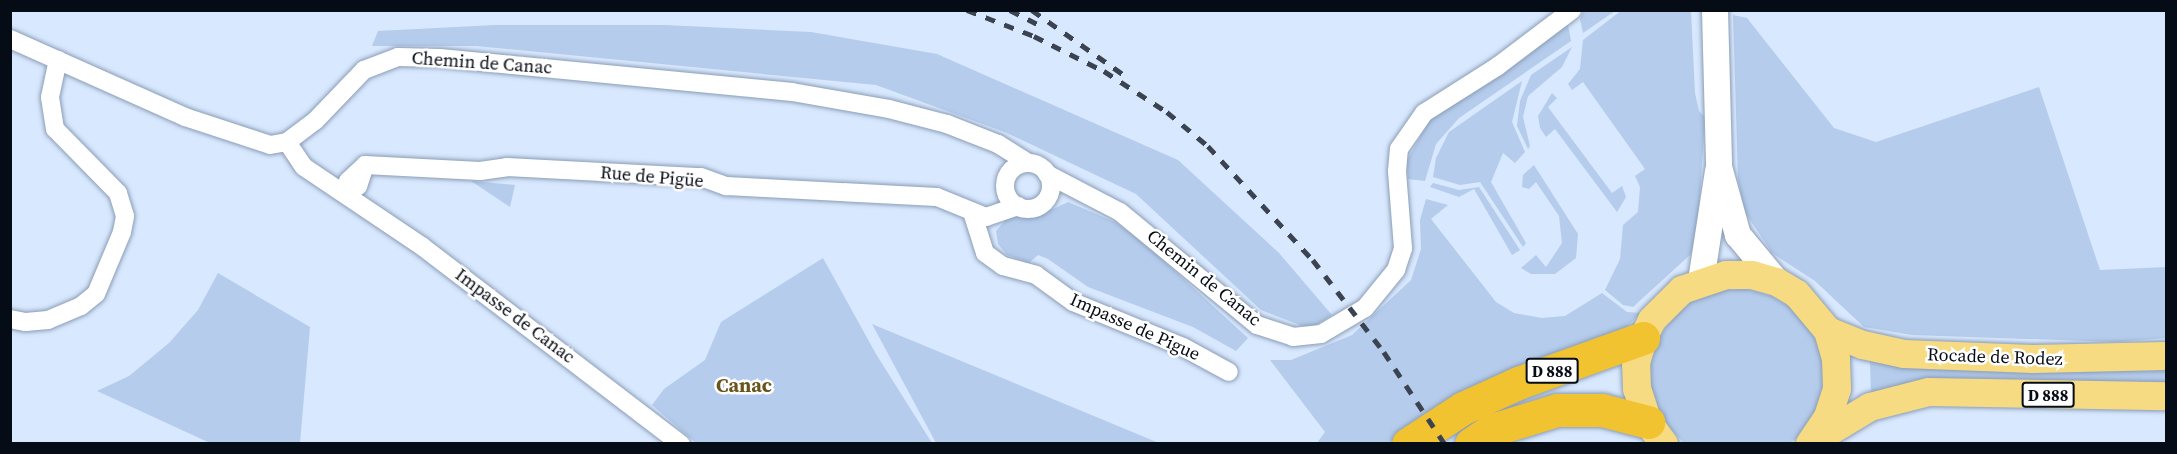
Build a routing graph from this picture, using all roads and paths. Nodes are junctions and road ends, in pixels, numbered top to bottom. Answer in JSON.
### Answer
{"nodes":[{"id":1,"x":1572,"y":10,"type":"edge"},
{"id":2,"x":1715,"y":10,"type":"edge"},
{"id":3,"x":10,"y":39,"type":"edge"},
{"id":4,"x":58,"y":60,"type":"junction"},
{"id":5,"x":288,"y":142,"type":"junction"},
{"id":6,"x":998,"y":144,"type":"junction"},
{"id":7,"x":1029,"y":163,"type":"junction"},
{"id":8,"x":1719,"y":167,"type":"junction"},
{"id":9,"x":1011,"y":170,"type":"junction"},
{"id":10,"x":1047,"y":174,"type":"junction"},
{"id":11,"x":1080,"y":192,"type":"junction"},
{"id":12,"x":346,"y":194,"type":"junction"},
{"id":13,"x":1049,"y":195,"type":"junction"},
{"id":14,"x":1013,"y":201,"type":"junction"},
{"id":15,"x":972,"y":212,"type":"junction"},
{"id":16,"x":1701,"y":280,"type":"junction"},
{"id":17,"x":1777,"y":282,"type":"junction"},
{"id":18,"x":10,"y":319,"type":"edge"},
{"id":19,"x":1828,"y":331,"type":"junction"},
{"id":20,"x":1643,"y":338,"type":"junction"},
{"id":21,"x":2166,"y":356,"type":"edge"},
{"id":22,"x":1229,"y":372,"type":"dead end"},
{"id":23,"x":2166,"y":396,"type":"edge"},
{"id":24,"x":1656,"y":433,"type":"edge"},
{"id":25,"x":1811,"y":443,"type":"edge"},
{"id":26,"x":681,"y":444,"type":"edge"},
{"id":27,"x":1408,"y":444,"type":"edge"},
{"id":28,"x":1471,"y":444,"type":"edge"}],
"edges":[{"from":1,"to":11,"type":"street","name":"Chemin de Canac"},
{"from":2,"to":8,"type":"main road"},
{"from":3,"to":4,"type":"street"},
{"from":4,"to":5,"type":"street"},
{"from":4,"to":18,"type":"street"},
{"from":5,"to":6,"type":"street","name":"Chemin de Canac"},
{"from":5,"to":12,"type":"street"},
{"from":6,"to":7,"type":"street","name":"Chemin de Canac"},
{"from":6,"to":9,"type":"street"},
{"from":7,"to":9,"type":"street"},
{"from":7,"to":10,"type":"street"},
{"from":8,"to":16,"type":"main road"},
{"from":8,"to":17,"type":"main road"},
{"from":9,"to":14,"type":"street"},
{"from":10,"to":11,"type":"street","name":"Chemin de Canac"},
{"from":10,"to":13,"type":"street"},
{"from":11,"to":13,"type":"street"},
{"from":12,"to":15,"type":"street","name":"Rue de Pigüe"},
{"from":12,"to":26,"type":"street","name":"Impasse de Canac"},
{"from":13,"to":14,"type":"street"},
{"from":14,"to":15,"type":"street"},
{"from":15,"to":22,"type":"street","name":"Impasse de Pigue"},
{"from":16,"to":17,"type":"main road"},
{"from":16,"to":20,"type":"main road"},
{"from":17,"to":19,"type":"main road"},
{"from":19,"to":21,"type":"main road","name":"Rocade de Rodez","number":"D 888"},
{"from":19,"to":25,"type":"main road"},
{"from":20,"to":24,"type":"main road"},
{"from":20,"to":27,"type":"highway","number":"D 888"},
{"from":23,"to":25,"type":"main road","name":"Rocade de Rodez","number":"D 888"},
{"from":24,"to":28,"type":"highway","number":"D 888"}]}
